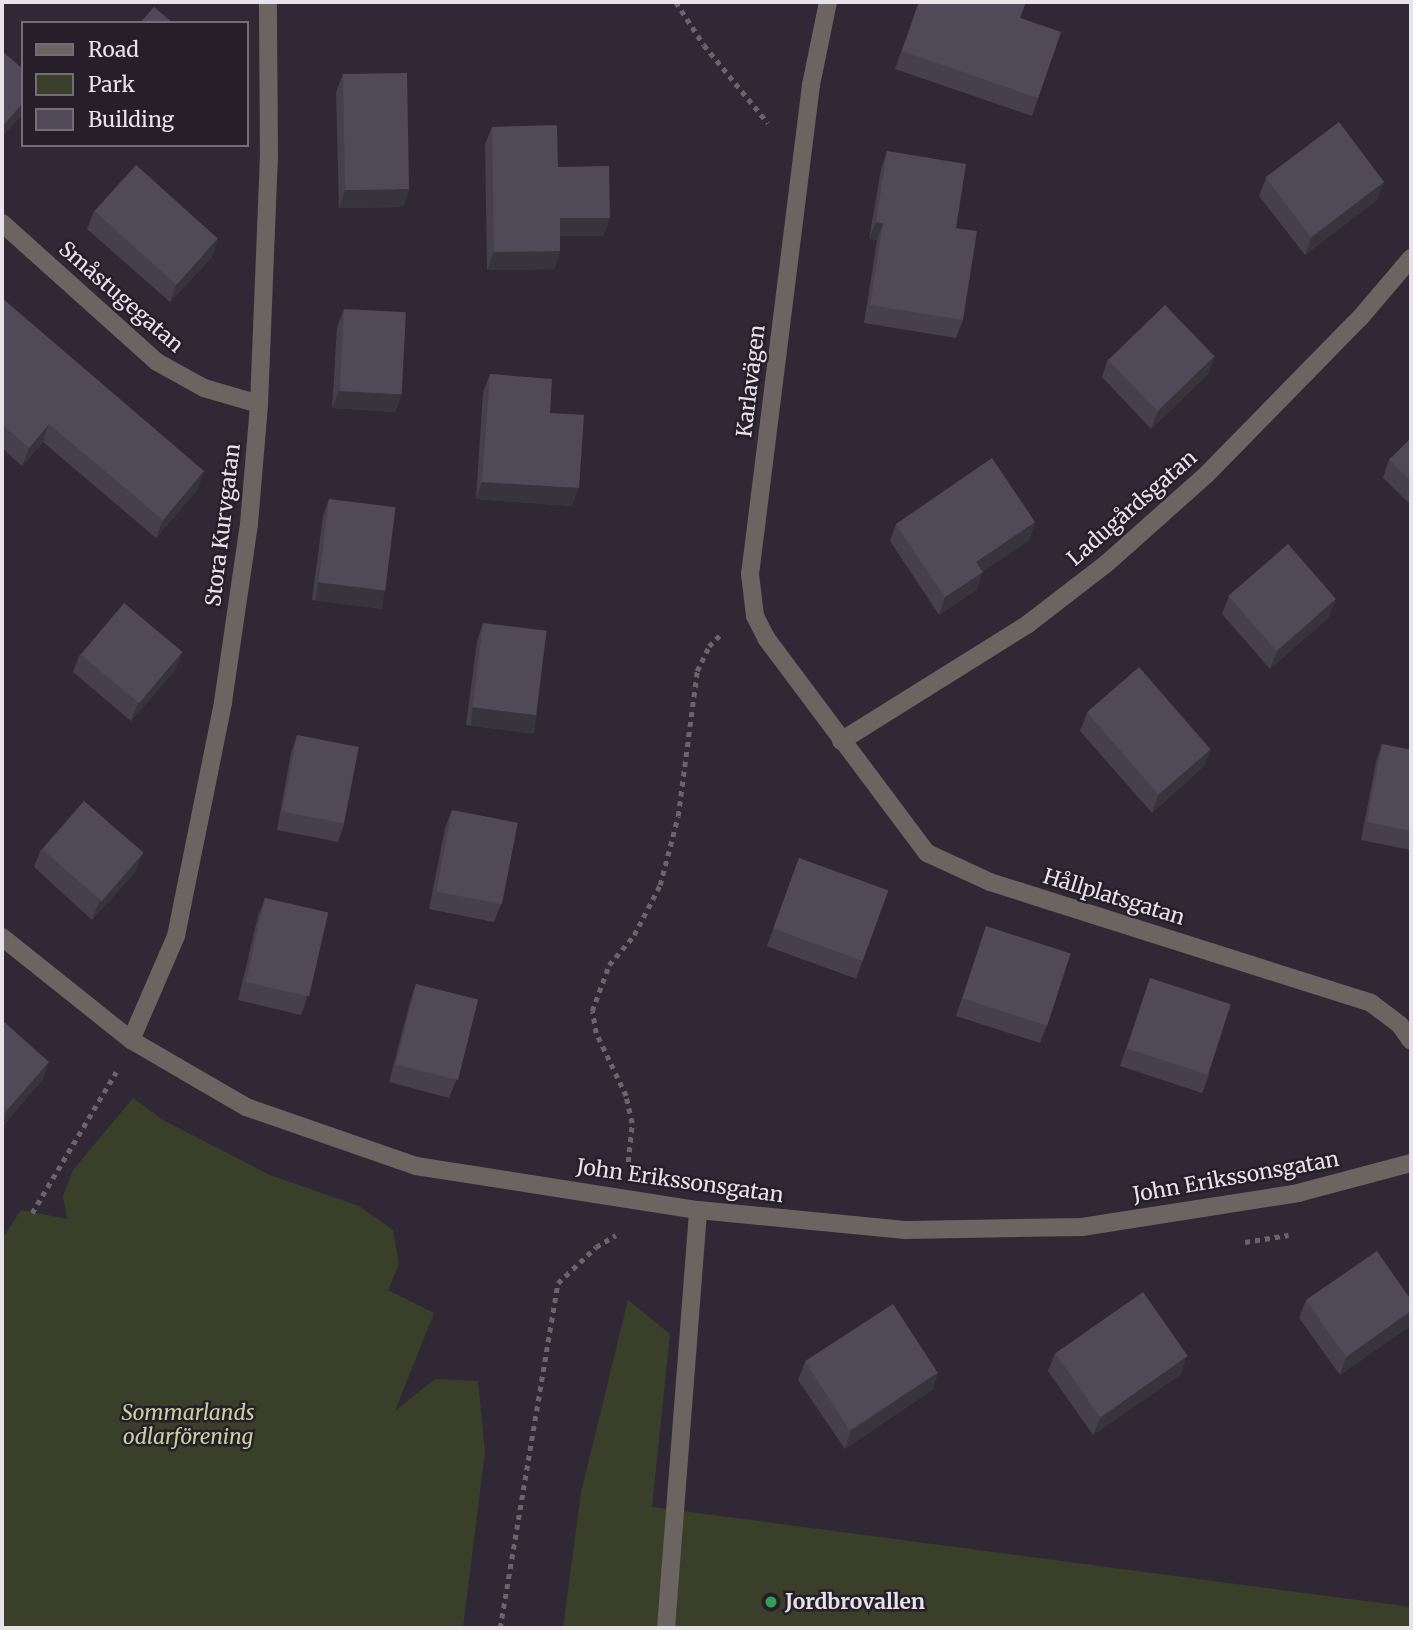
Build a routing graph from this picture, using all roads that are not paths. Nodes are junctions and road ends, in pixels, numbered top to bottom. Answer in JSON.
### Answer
{"nodes":[{"id":1,"x":268,"y":2,"type":"edge"},
{"id":2,"x":828,"y":2,"type":"edge"},
{"id":3,"x":2,"y":223,"type":"edge"},
{"id":4,"x":1411,"y":258,"type":"edge"},
{"id":5,"x":259,"y":404,"type":"junction"},
{"id":6,"x":841,"y":741,"type":"junction"},
{"id":7,"x":2,"y":937,"type":"edge"},
{"id":8,"x":131,"y":1040,"type":"junction"},
{"id":9,"x":1411,"y":1041,"type":"edge"},
{"id":10,"x":1411,"y":1164,"type":"edge"},
{"id":11,"x":698,"y":1210,"type":"junction"},
{"id":12,"x":666,"y":1628,"type":"edge"}],
"edges":[{"from":1,"to":5,"type":"street","name":"Stora Kurvgatan"},
{"from":2,"to":6,"type":"street","name":"Karlavägen"},
{"from":3,"to":5,"type":"street","name":"Småstugegatan"},
{"from":4,"to":6,"type":"street","name":"Ladugårdsgatan"},
{"from":5,"to":8,"type":"street","name":"Stora Kurvgatan"},
{"from":6,"to":9,"type":"street","name":"Hållplatsgatan"},
{"from":7,"to":8,"type":"street","name":"John Erikssonsgatan"},
{"from":8,"to":11,"type":"street","name":"John Erikssonsgatan"},
{"from":10,"to":11,"type":"street","name":"John Erikssonsgatan"},
{"from":11,"to":12,"type":"street"}]}
